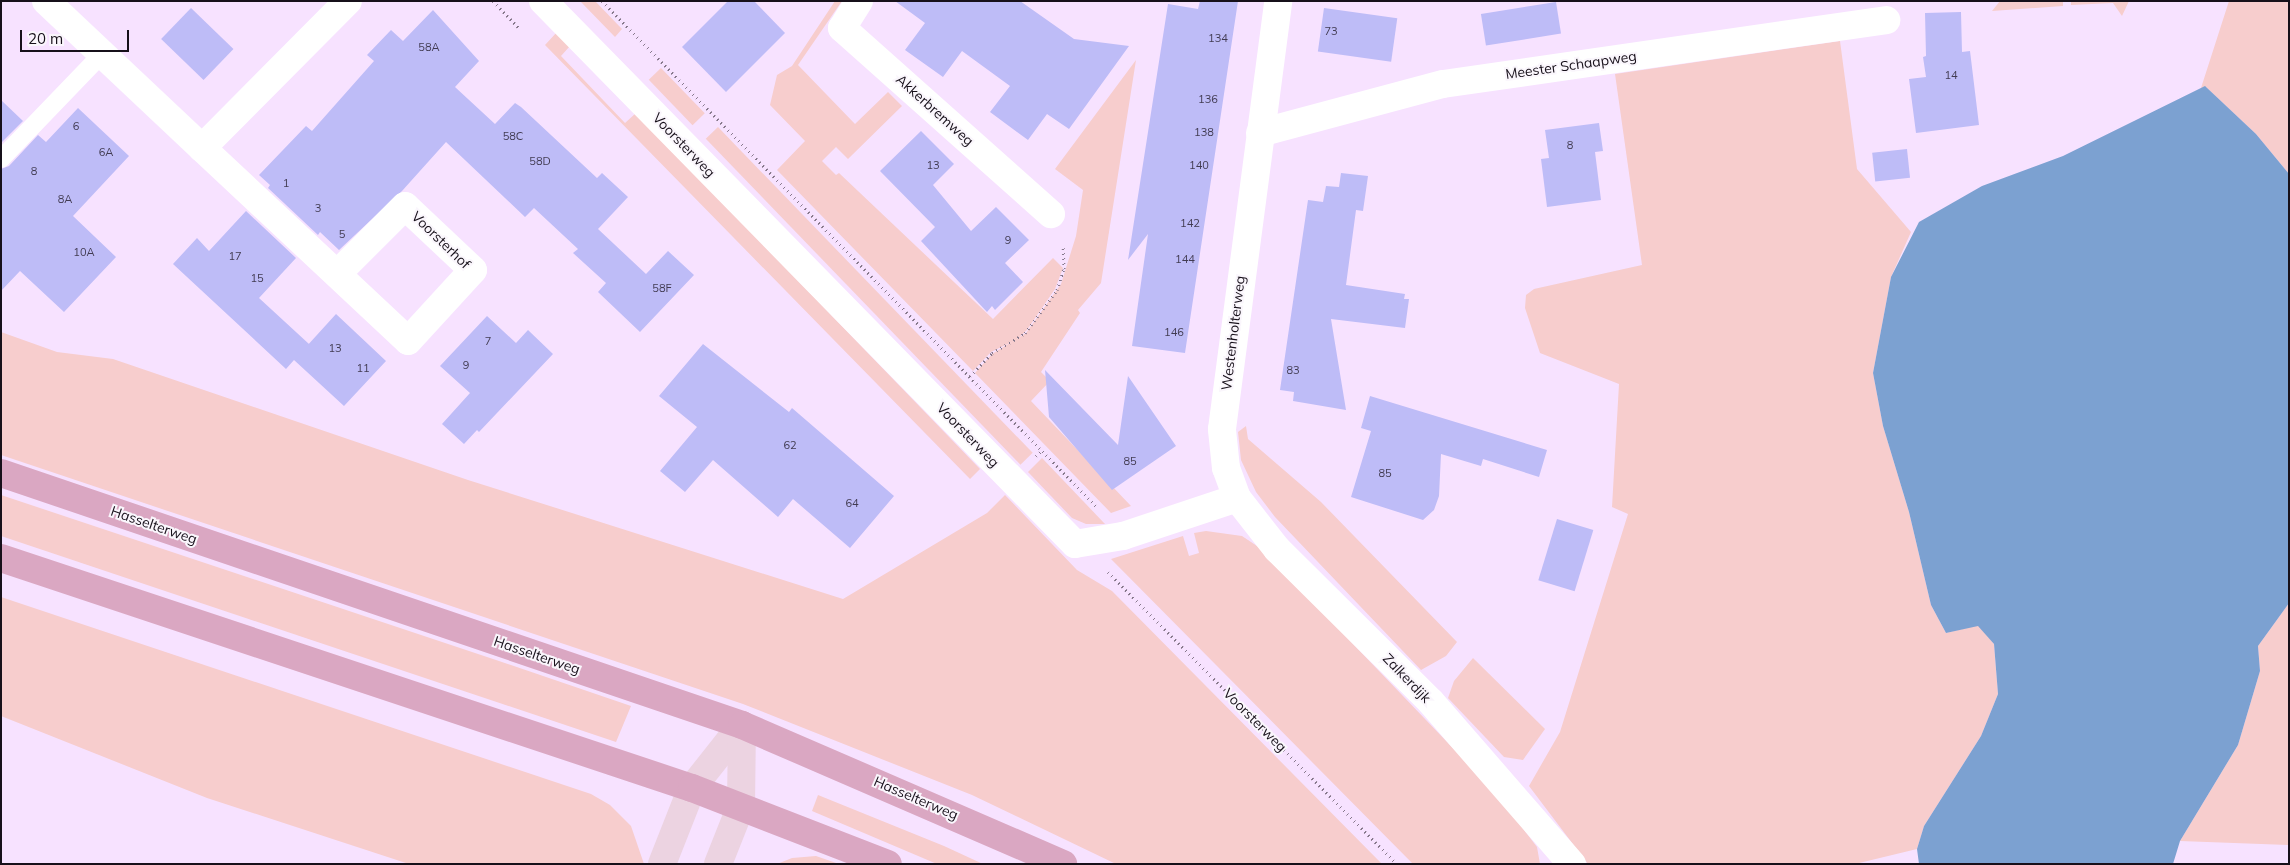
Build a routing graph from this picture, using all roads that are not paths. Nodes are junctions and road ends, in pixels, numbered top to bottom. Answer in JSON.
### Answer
{"nodes":[{"id":1,"x":46,"y":1,"type":"edge"},
{"id":2,"x":348,"y":1,"type":"edge"},
{"id":3,"x":543,"y":1,"type":"edge"},
{"id":4,"x":859,"y":1,"type":"edge"},
{"id":5,"x":1278,"y":1,"type":"edge"},
{"id":6,"x":1886,"y":20,"type":"dead end"},
{"id":7,"x":102,"y":54,"type":"junction"},
{"id":8,"x":1260,"y":133,"type":"junction"},
{"id":9,"x":202,"y":148,"type":"junction"},
{"id":10,"x":1,"y":159,"type":"edge"},
{"id":11,"x":1051,"y":214,"type":"road end"},
{"id":12,"x":337,"y":274,"type":"junction"},
{"id":13,"x":1,"y":473,"type":"edge"},
{"id":14,"x":1236,"y":498,"type":"junction"},
{"id":15,"x":1,"y":558,"type":"edge"},
{"id":16,"x":742,"y":725,"type":"junction"},
{"id":17,"x":692,"y":788,"type":"junction"},
{"id":18,"x":741,"y":806,"type":"junction"},
{"id":19,"x":662,"y":864,"type":"edge"},
{"id":20,"x":718,"y":864,"type":"edge"},
{"id":21,"x":888,"y":864,"type":"edge"},
{"id":22,"x":1063,"y":864,"type":"edge"},
{"id":23,"x":1572,"y":864,"type":"edge"}],
"edges":[{"from":1,"to":7,"type":"street","name":"Voorsterhof"},
{"from":2,"to":9,"type":"street"},
{"from":3,"to":14,"type":"street","name":"Voorsterweg"},
{"from":4,"to":11,"type":"street","name":"Akkerbremweg"},
{"from":5,"to":8,"type":"street","name":"Westenholterweg"},
{"from":6,"to":8,"type":"street","name":"Meester Schaapweg"},
{"from":7,"to":9,"type":"street","name":"Voorsterhof"},
{"from":7,"to":10,"type":"lane"},
{"from":8,"to":14,"type":"street","name":"Westenholterweg"},
{"from":9,"to":12,"type":"street","name":"Voorsterhof"},
{"from":12,"to":12,"type":"street","name":"Voorsterhof"},
{"from":13,"to":16,"type":"main road","name":"Hasselterweg"},
{"from":14,"to":23,"type":"street","name":"Zalkerdijk"},
{"from":15,"to":17,"type":"main road"},
{"from":16,"to":17,"type":"main road"},
{"from":16,"to":18,"type":"main road"},
{"from":16,"to":22,"type":"main road","name":"Hasselterweg"},
{"from":17,"to":18,"type":"main road"},
{"from":17,"to":19,"type":"main road"},
{"from":18,"to":20,"type":"main road"},
{"from":18,"to":21,"type":"main road"}]}
